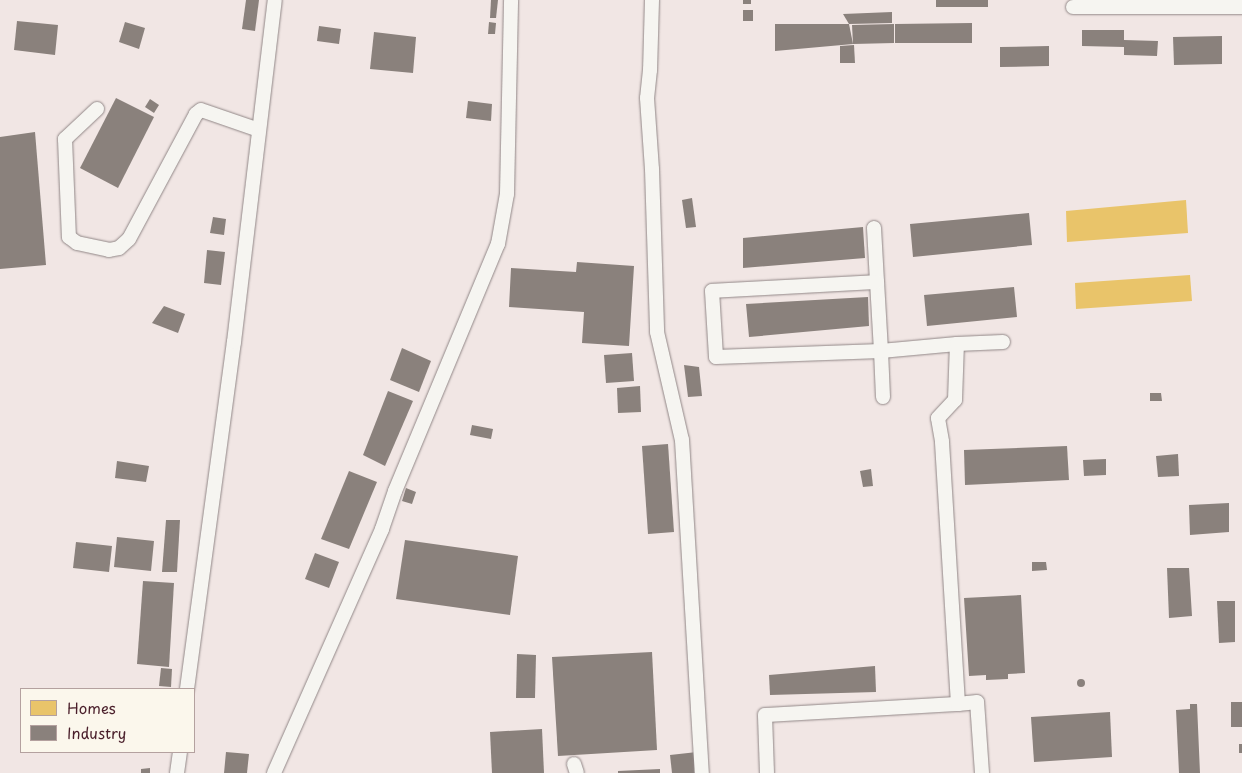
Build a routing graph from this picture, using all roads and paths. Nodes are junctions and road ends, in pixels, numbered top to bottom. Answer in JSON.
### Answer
{"nodes":[{"id":1,"x":275,"y":0,"type":"edge"},
{"id":2,"x":511,"y":0,"type":"edge"},
{"id":3,"x":652,"y":0,"type":"edge"},
{"id":4,"x":1242,"y":7,"type":"edge"},
{"id":5,"x":1074,"y":8,"type":"dead end"},
{"id":6,"x":97,"y":110,"type":"dead end"},
{"id":7,"x":259,"y":130,"type":"junction"},
{"id":8,"x":874,"y":228,"type":"dead end"},
{"id":9,"x":877,"y":282,"type":"junction"},
{"id":10,"x":1003,"y":342,"type":"dead end"},
{"id":11,"x":958,"y":344,"type":"junction"},
{"id":12,"x":881,"y":351,"type":"junction"},
{"id":13,"x":883,"y":397,"type":"dead end"},
{"id":14,"x":187,"y":688,"type":"edge"},
{"id":15,"x":958,"y":704,"type":"junction"},
{"id":16,"x":180,"y":753,"type":"edge"},
{"id":17,"x":177,"y":773,"type":"edge"},
{"id":18,"x":274,"y":773,"type":"edge"},
{"id":19,"x":702,"y":773,"type":"edge"},
{"id":20,"x":767,"y":773,"type":"edge"},
{"id":21,"x":982,"y":773,"type":"edge"}],
"edges":[{"from":1,"to":7,"type":"street"},
{"from":2,"to":18,"type":"street"},
{"from":3,"to":19,"type":"street"},
{"from":4,"to":5,"type":"street"},
{"from":6,"to":7,"type":"street"},
{"from":7,"to":14,"type":"street"},
{"from":8,"to":9,"type":"street"},
{"from":9,"to":12,"type":"street"},
{"from":9,"to":12,"type":"street"},
{"from":10,"to":11,"type":"street"},
{"from":11,"to":12,"type":"street"},
{"from":11,"to":15,"type":"street"},
{"from":12,"to":13,"type":"street"},
{"from":15,"to":20,"type":"street"},
{"from":15,"to":21,"type":"street"},
{"from":16,"to":17,"type":"street"}]}
